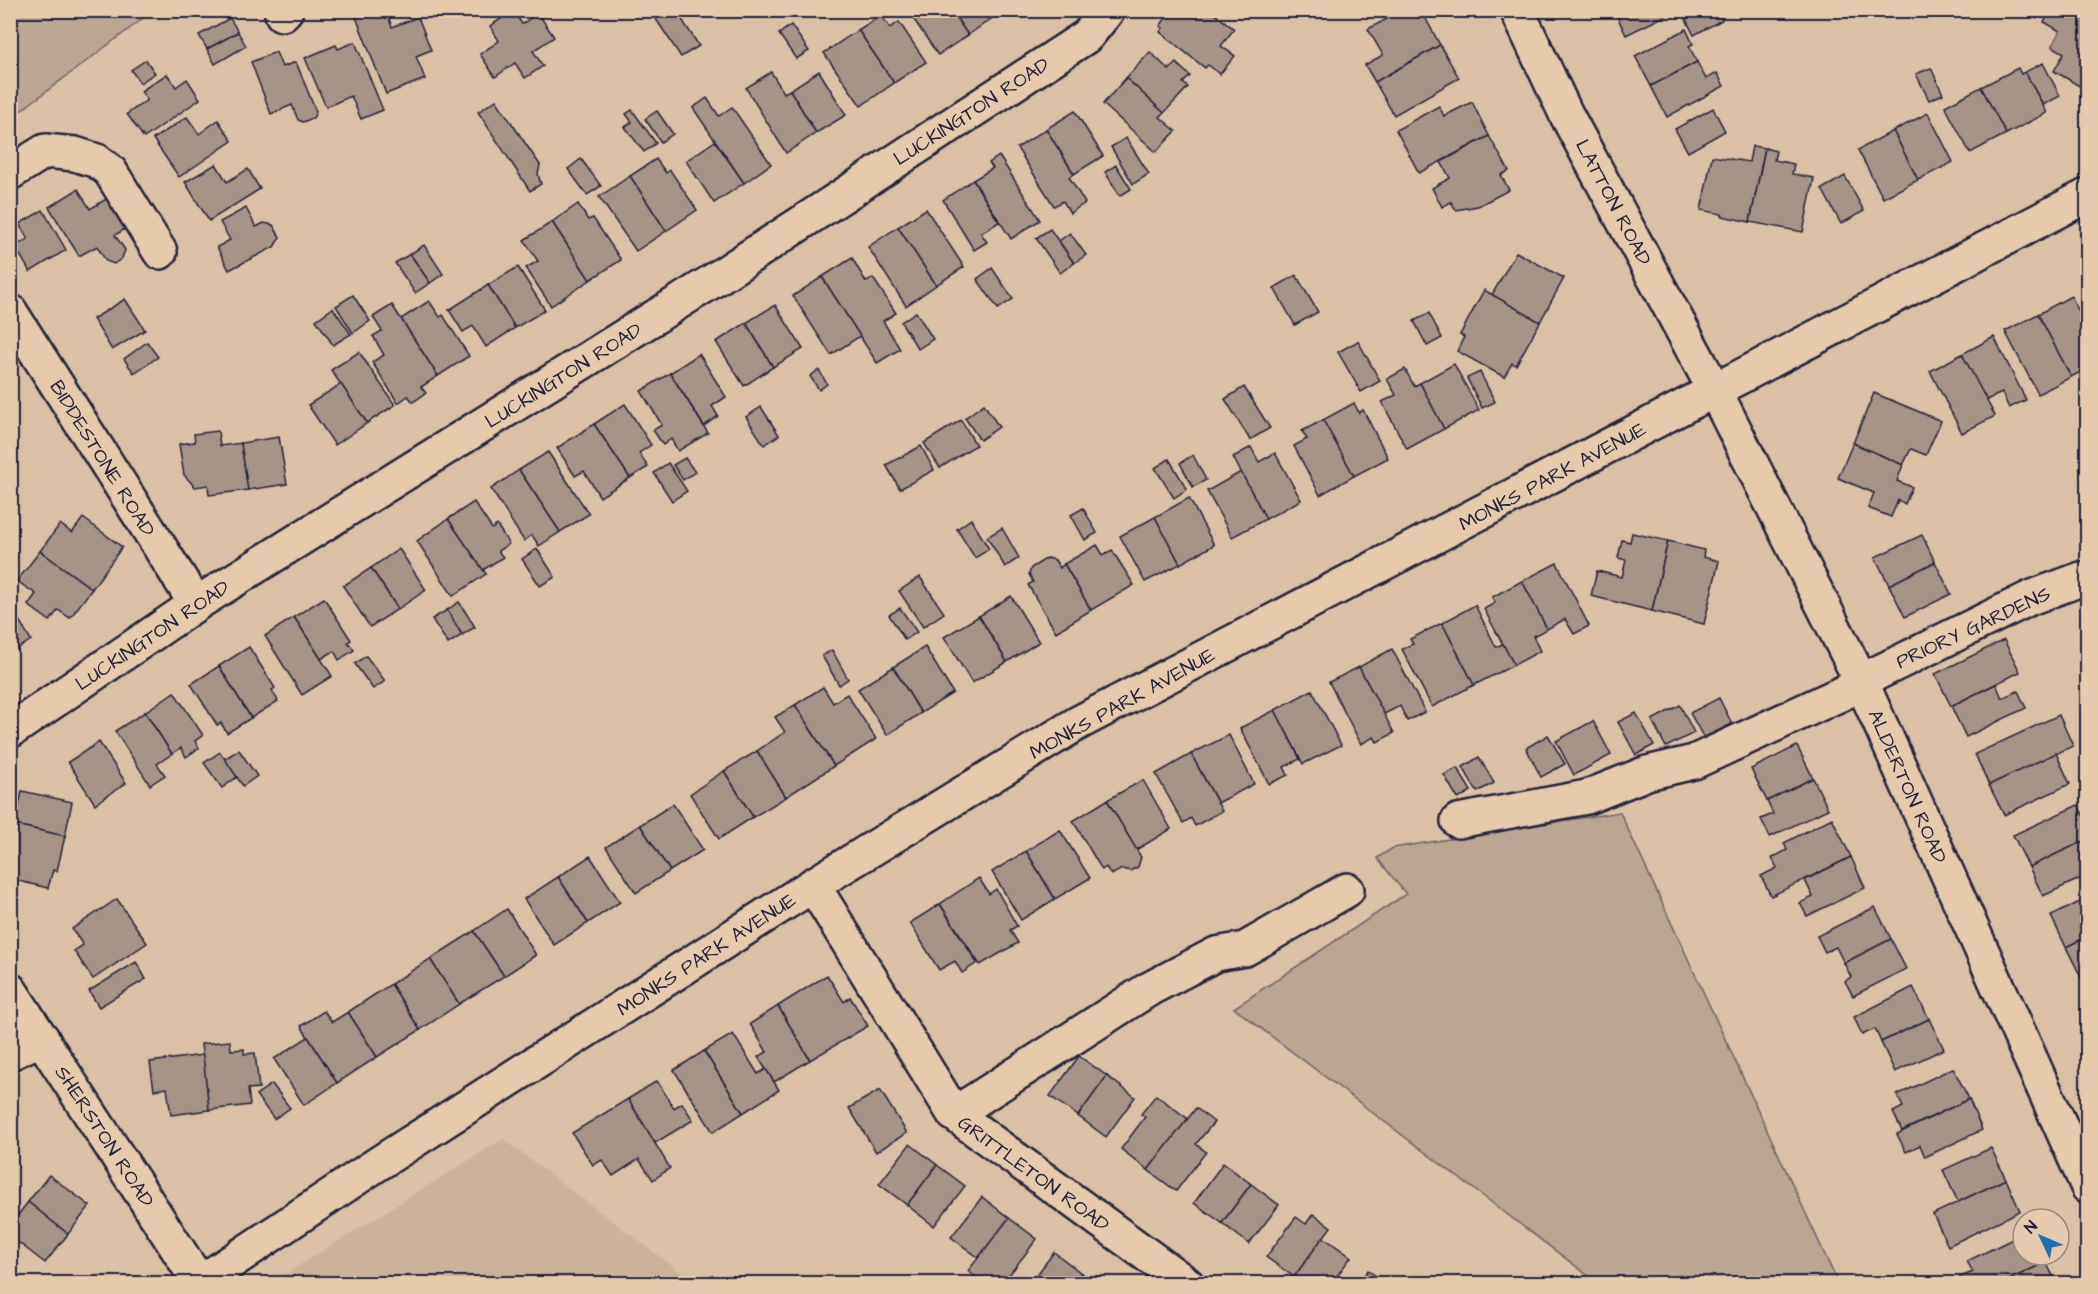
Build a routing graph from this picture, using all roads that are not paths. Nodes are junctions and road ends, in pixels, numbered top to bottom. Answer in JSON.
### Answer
{"nodes":[{"id":1,"x":1108,"y":10,"type":"edge"},
{"id":2,"x":1517,"y":10,"type":"edge"},
{"id":3,"x":10,"y":173,"type":"edge"},
{"id":4,"x":2088,"y":195,"type":"edge"},
{"id":5,"x":160,"y":252,"type":"dead end"},
{"id":6,"x":10,"y":311,"type":"edge"},
{"id":7,"x":1715,"y":391,"type":"junction"},
{"id":8,"x":2088,"y":579,"type":"edge"},
{"id":9,"x":196,"y":604,"type":"junction"},
{"id":10,"x":1862,"y":682,"type":"junction"},
{"id":11,"x":10,"y":731,"type":"edge"},
{"id":12,"x":1458,"y":821,"type":"dead end"},
{"id":13,"x":813,"y":885,"type":"junction"},
{"id":14,"x":1347,"y":890,"type":"dead end"},
{"id":15,"x":10,"y":990,"type":"edge"},
{"id":16,"x":42,"y":1038,"type":"junction"},
{"id":17,"x":10,"y":1053,"type":"edge"},
{"id":18,"x":954,"y":1114,"type":"junction"},
{"id":19,"x":2088,"y":1187,"type":"edge"},
{"id":20,"x":198,"y":1283,"type":"edge"},
{"id":21,"x":1187,"y":1284,"type":"edge"}],
"edges":[{"from":1,"to":9,"type":"street","name":"LUCKINGTON ROAD"},
{"from":2,"to":7,"type":"street","name":"LATTON ROAD"},
{"from":3,"to":5,"type":"street"},
{"from":4,"to":7,"type":"street","name":"MONKS PARK AVENUE"},
{"from":6,"to":9,"type":"street","name":"BIDDESTONE ROAD"},
{"from":7,"to":10,"type":"street","name":"ALDERTON ROAD"},
{"from":7,"to":13,"type":"street","name":"MONKS PARK AVENUE"},
{"from":8,"to":10,"type":"street","name":"PRIORY GARDENS"},
{"from":9,"to":11,"type":"street","name":"LUCKINGTON ROAD"},
{"from":10,"to":12,"type":"street","name":"PRIORY GARDENS"},
{"from":10,"to":19,"type":"street","name":"ALDERTON ROAD"},
{"from":13,"to":18,"type":"street","name":"GRITTLETON ROAD"},
{"from":13,"to":20,"type":"street","name":"MONKS PARK AVENUE"},
{"from":14,"to":18,"type":"street"},
{"from":15,"to":16,"type":"street","name":"SHERSTON ROAD"},
{"from":16,"to":17,"type":"street"},
{"from":16,"to":20,"type":"street","name":"SHERSTON ROAD"},
{"from":18,"to":21,"type":"street","name":"GRITTLETON ROAD"}]}
